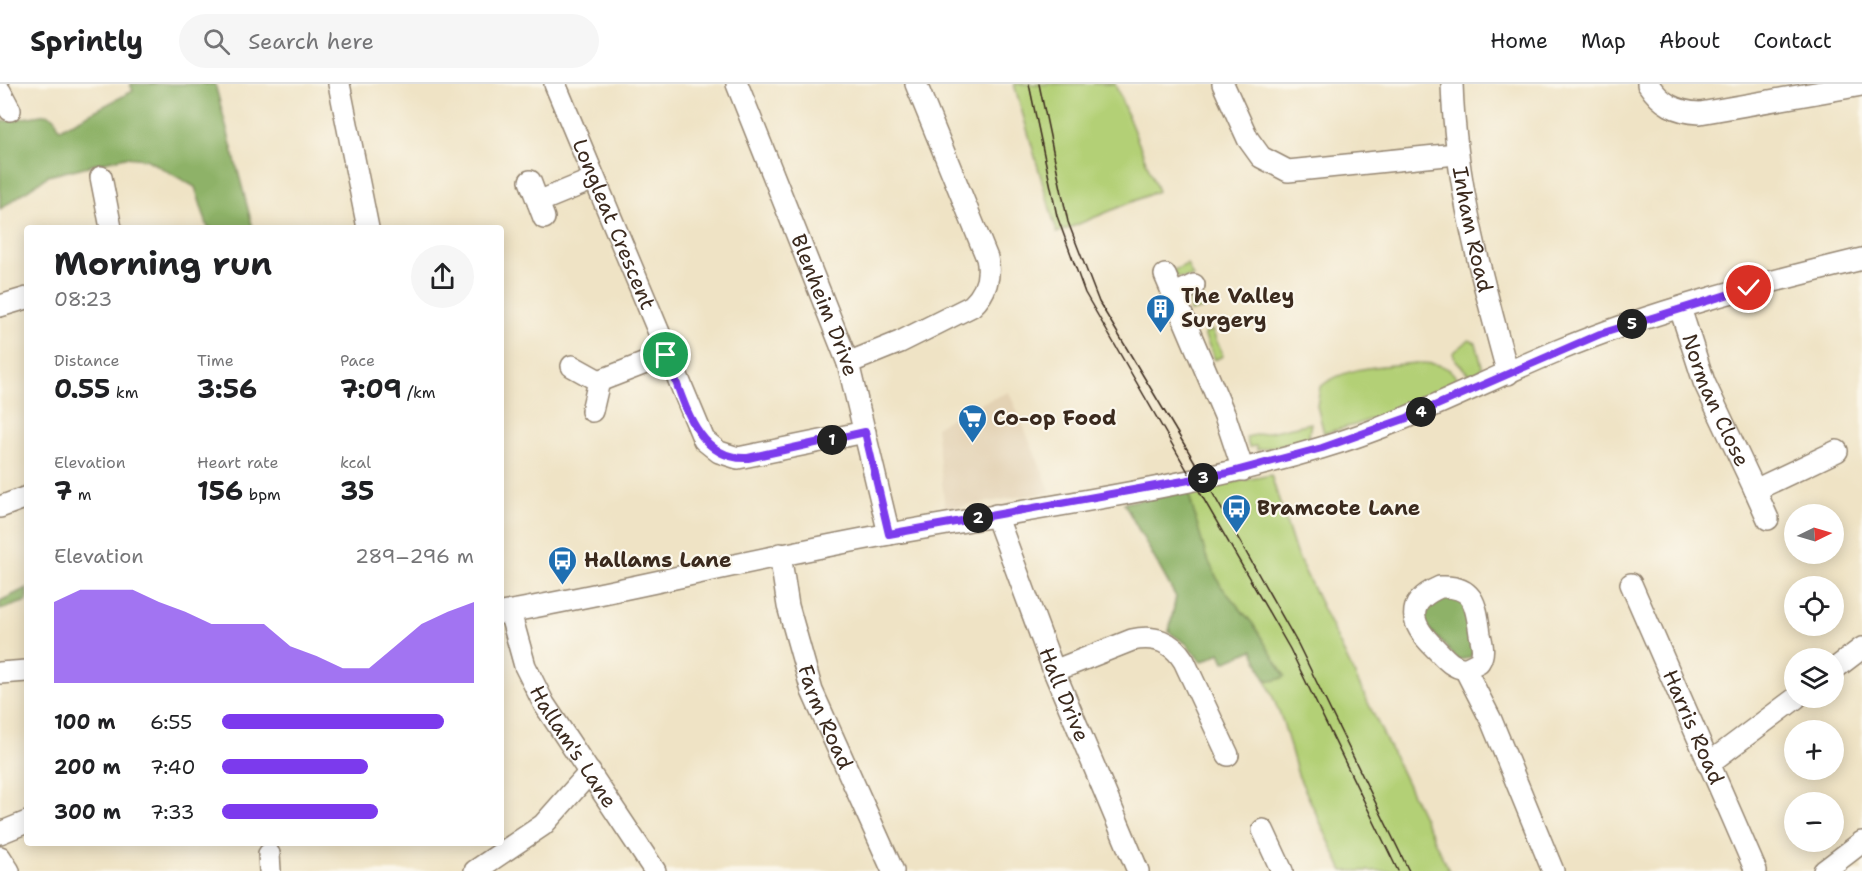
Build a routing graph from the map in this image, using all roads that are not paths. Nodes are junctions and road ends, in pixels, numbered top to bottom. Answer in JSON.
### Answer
{"nodes":[{"id":1,"x":339,"y":84,"type":"edge"},
{"id":2,"x":555,"y":84,"type":"edge"},
{"id":3,"x":737,"y":84,"type":"edge"},
{"id":4,"x":916,"y":84,"type":"edge"},
{"id":5,"x":1222,"y":84,"type":"edge"},
{"id":6,"x":1452,"y":84,"type":"edge"},
{"id":7,"x":1648,"y":84,"type":"edge"},
{"id":8,"x":1862,"y":85,"type":"edge"},
{"id":9,"x":0,"y":91,"type":"edge"},
{"id":10,"x":10,"y":110,"type":"dead end"},
{"id":11,"x":1456,"y":154,"type":"junction"},
{"id":12,"x":101,"y":177,"type":"dead end"},
{"id":13,"x":594,"y":179,"type":"junction"},
{"id":14,"x":530,"y":181,"type":"dead end"},
{"id":15,"x":110,"y":225,"type":"edge"},
{"id":16,"x":367,"y":225,"type":"edge"},
{"id":17,"x":1862,"y":259,"type":"edge"},
{"id":18,"x":1165,"y":274,"type":"dead end"},
{"id":19,"x":1194,"y":285,"type":"dead end"},
{"id":20,"x":1173,"y":295,"type":"junction"},
{"id":21,"x":24,"y":299,"type":"edge"},
{"id":22,"x":0,"y":306,"type":"edge"},
{"id":23,"x":1680,"y":308,"type":"junction"},
{"id":24,"x":666,"y":355,"type":"junction"},
{"id":25,"x":848,"y":363,"type":"junction"},
{"id":26,"x":572,"y":366,"type":"dead end"},
{"id":27,"x":1508,"y":374,"type":"junction"},
{"id":28,"x":599,"y":381,"type":"junction"},
{"id":29,"x":592,"y":411,"type":"dead end"},
{"id":30,"x":865,"y":432,"type":"junction"},
{"id":31,"x":1828,"y":463,"type":"dead end"},
{"id":32,"x":1243,"y":470,"type":"junction"},
{"id":33,"x":1755,"y":490,"type":"junction"},
{"id":34,"x":24,"y":498,"type":"edge"},
{"id":35,"x":0,"y":507,"type":"edge"},
{"id":36,"x":996,"y":515,"type":"junction"},
{"id":37,"x":1768,"y":519,"type":"dead end"},
{"id":38,"x":889,"y":534,"type":"junction"},
{"id":39,"x":780,"y":554,"type":"junction"},
{"id":40,"x":1631,"y":584,"type":"dead end"},
{"id":41,"x":506,"y":612,"type":"edge"},
{"id":42,"x":1862,"y":648,"type":"edge"},
{"id":43,"x":1844,"y":662,"type":"edge"},
{"id":44,"x":1465,"y":669,"type":"dead end"},
{"id":45,"x":24,"y":671,"type":"edge"},
{"id":46,"x":1054,"y":671,"type":"junction"},
{"id":47,"x":0,"y":673,"type":"edge"},
{"id":48,"x":1784,"y":707,"type":"edge"},
{"id":49,"x":1228,"y":755,"type":"dead end"},
{"id":50,"x":1708,"y":764,"type":"junction"},
{"id":51,"x":590,"y":772,"type":"junction"},
{"id":52,"x":24,"y":823,"type":"edge"},
{"id":53,"x":1263,"y":830,"type":"dead end"},
{"id":54,"x":0,"y":833,"type":"edge"},
{"id":55,"x":1862,"y":842,"type":"edge"},
{"id":56,"x":0,"y":856,"type":"edge"},
{"id":57,"x":479,"y":870,"type":"edge"},
{"id":58,"x":9,"y":871,"type":"edge"},
{"id":59,"x":655,"y":871,"type":"edge"},
{"id":60,"x":894,"y":871,"type":"edge"},
{"id":61,"x":1138,"y":871,"type":"edge"},
{"id":62,"x":1282,"y":871,"type":"edge"},
{"id":63,"x":1553,"y":871,"type":"edge"},
{"id":64,"x":1756,"y":871,"type":"edge"},
{"id":65,"x":1824,"y":871,"type":"edge"}],
"edges":[{"from":1,"to":16,"type":"street"},
{"from":2,"to":13,"type":"street","name":"Longleat Crescent"},
{"from":3,"to":25,"type":"street","name":"Blenheim Drive"},
{"from":4,"to":25,"type":"street"},
{"from":5,"to":11,"type":"street"},
{"from":6,"to":11,"type":"street","name":"Inham Road"},
{"from":7,"to":8,"type":"street"},
{"from":9,"to":10,"type":"street"},
{"from":11,"to":27,"type":"street","name":"Inham Road"},
{"from":12,"to":15,"type":"street"},
{"from":13,"to":14,"type":"street"},
{"from":13,"to":24,"type":"street","name":"Longleat Crescent"},
{"from":17,"to":23,"type":"street"},
{"from":18,"to":20,"type":"street"},
{"from":19,"to":20,"type":"street"},
{"from":20,"to":32,"type":"street"},
{"from":21,"to":22,"type":"street"},
{"from":23,"to":27,"type":"street"},
{"from":23,"to":33,"type":"street","name":"Norman Close"},
{"from":24,"to":28,"type":"street"},
{"from":24,"to":30,"type":"street","name":"Longleat Crescent"},
{"from":25,"to":30,"type":"street","name":"Blenheim Drive"},
{"from":26,"to":28,"type":"street"},
{"from":27,"to":32,"type":"street"},
{"from":28,"to":29,"type":"street"},
{"from":30,"to":38,"type":"street","name":"Blenheim Drive"},
{"from":31,"to":33,"type":"street","name":"Norman Close"},
{"from":32,"to":36,"type":"street"},
{"from":33,"to":37,"type":"street","name":"Norman Close"},
{"from":34,"to":35,"type":"street"},
{"from":36,"to":38,"type":"street"},
{"from":36,"to":46,"type":"street","name":"Hall Drive"},
{"from":38,"to":39,"type":"street"},
{"from":39,"to":41,"type":"street"},
{"from":39,"to":60,"type":"street","name":"Farm Road"},
{"from":40,"to":50,"type":"street","name":"Harris Road"},
{"from":41,"to":51,"type":"street","name":"Hallam's Lane"},
{"from":42,"to":43,"type":"street"},
{"from":44,"to":63,"type":"street"},
{"from":45,"to":47,"type":"street"},
{"from":46,"to":49,"type":"street"},
{"from":46,"to":61,"type":"street","name":"Hall Drive"},
{"from":48,"to":50,"type":"street"},
{"from":50,"to":64,"type":"street","name":"Harris Road"},
{"from":51,"to":57,"type":"street"},
{"from":51,"to":59,"type":"street","name":"Hallam's Lane"},
{"from":52,"to":54,"type":"street"},
{"from":53,"to":62,"type":"street"},
{"from":55,"to":65,"type":"street"},
{"from":56,"to":58,"type":"street"}]}
